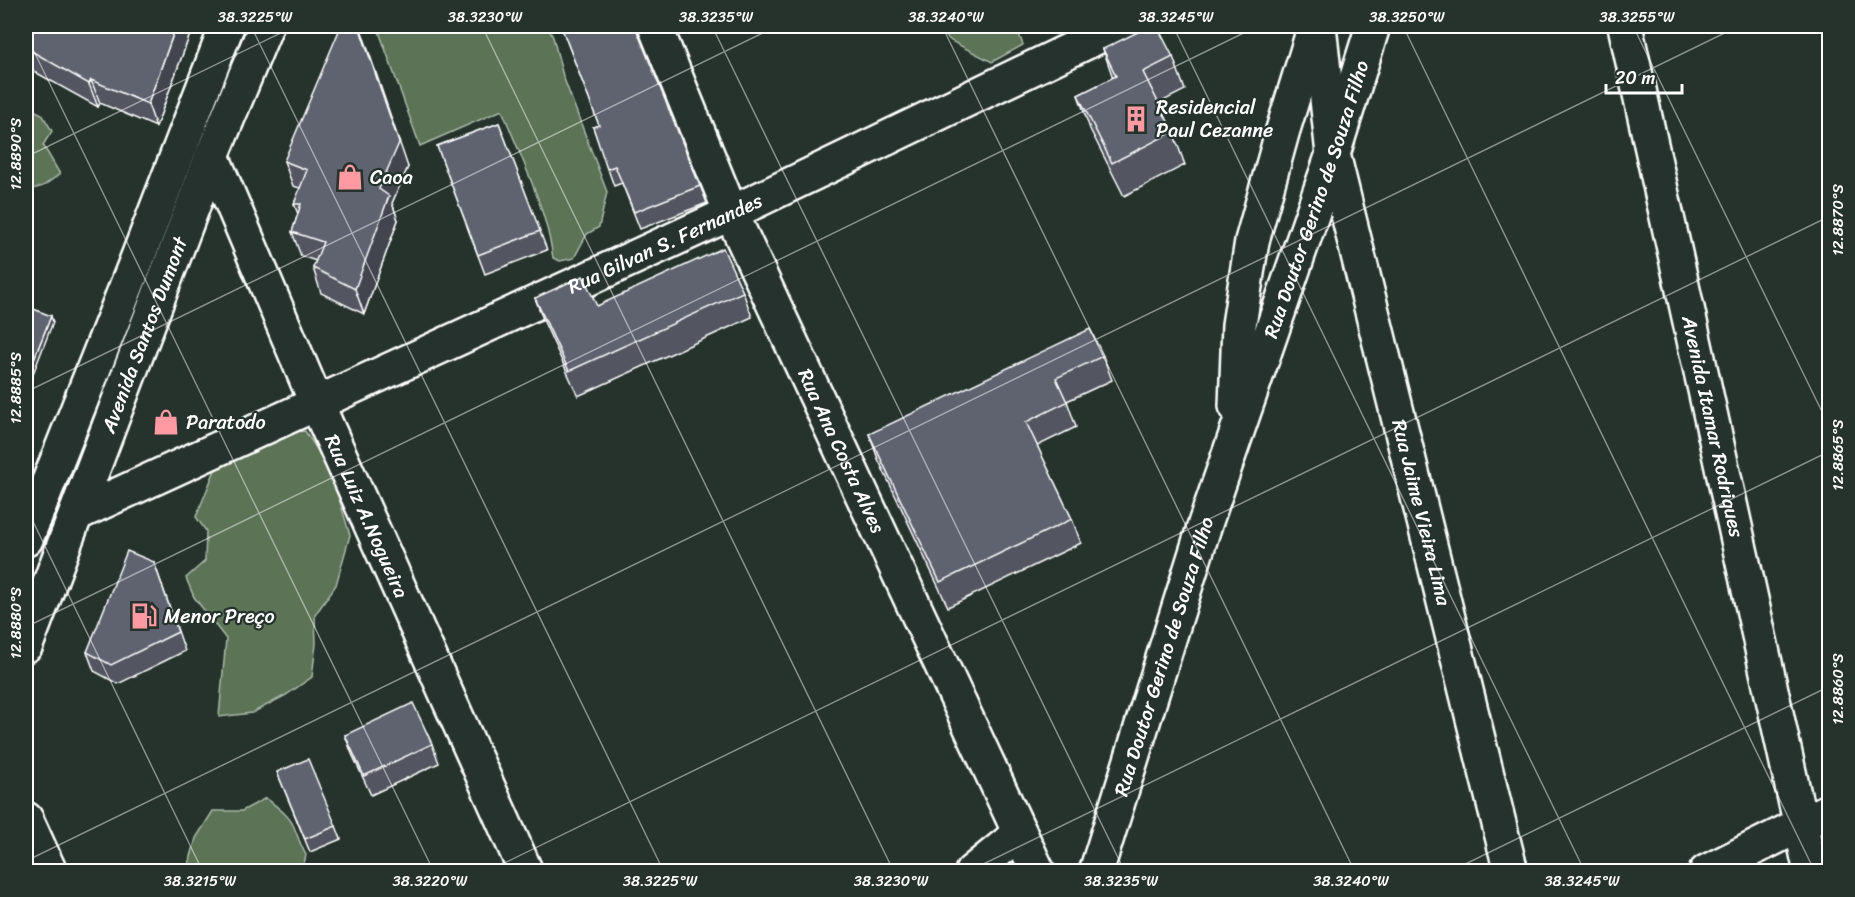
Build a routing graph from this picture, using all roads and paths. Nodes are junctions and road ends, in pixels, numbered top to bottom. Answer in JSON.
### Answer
{"nodes":[{"id":1,"x":227,"y":26,"type":"edge"},
{"id":2,"x":266,"y":26,"type":"edge"},
{"id":3,"x":655,"y":26,"type":"edge"},
{"id":4,"x":1120,"y":26,"type":"edge"},
{"id":5,"x":1317,"y":26,"type":"edge"},
{"id":6,"x":1374,"y":26,"type":"edge"},
{"id":7,"x":1625,"y":26,"type":"edge"},
{"id":8,"x":1333,"y":154,"type":"junction"},
{"id":9,"x":212,"y":156,"type":"junction"},
{"id":10,"x":731,"y":213,"type":"junction"},
{"id":11,"x":316,"y":402,"type":"junction"},
{"id":12,"x":1235,"y":441,"type":"junction"},
{"id":13,"x":76,"y":514,"type":"junction"},
{"id":14,"x":26,"y":540,"type":"edge"},
{"id":15,"x":26,"y":645,"type":"edge"},
{"id":16,"x":1830,"y":810,"type":"edge"},
{"id":17,"x":26,"y":819,"type":"edge"},
{"id":18,"x":1800,"y":825,"type":"junction"},
{"id":19,"x":1020,"y":833,"type":"junction"},
{"id":20,"x":50,"y":872,"type":"edge"},
{"id":21,"x":526,"y":872,"type":"edge"},
{"id":22,"x":972,"y":872,"type":"edge"},
{"id":23,"x":1038,"y":872,"type":"edge"},
{"id":24,"x":1096,"y":872,"type":"edge"},
{"id":25,"x":1511,"y":872,"type":"edge"},
{"id":26,"x":1706,"y":872,"type":"edge"},
{"id":27,"x":1811,"y":872,"type":"edge"}],
"edges":[{"from":1,"to":14,"type":"main road","name":"Avenida Santos Dumont"},
{"from":2,"to":9,"type":"main road","name":"Avenida Santos Dumont"},
{"from":3,"to":10,"type":"main road","name":"Rua Ana Costa Alves"},
{"from":4,"to":10,"type":"main road","name":"Rua Gilvan S. Fernandes"},
{"from":5,"to":8,"type":"main road","name":"Rua Jaime Vieira Lima"},
{"from":5,"to":12,"type":"main road","name":"Rua Doutor Gerino de Souza Filho"},
{"from":6,"to":8,"type":"main road","name":"Rua Doutor Gerino de Souza Filho"},
{"from":7,"to":18,"type":"main road","name":"Avenida Itamar Rodriques"},
{"from":8,"to":12,"type":"main road","name":"Rua Doutor Gerino de Souza Filho"},
{"from":8,"to":25,"type":"main road","name":"Rua Jaime Vieira Lima"},
{"from":9,"to":11,"type":"main road","name":"Rua Luiz A.Nogueira"},
{"from":9,"to":13,"type":"main road","name":"Avenida Santos Dumont"},
{"from":10,"to":11,"type":"main road","name":"Rua Gilvan S. Fernandes"},
{"from":10,"to":19,"type":"main road","name":"Rua Ana Costa Alves"},
{"from":11,"to":13,"type":"main road","name":"Rua Gilvan S. Fernandes"},
{"from":11,"to":21,"type":"main road","name":"Rua Luiz A.Nogueira"},
{"from":12,"to":24,"type":"main road","name":"Rua Doutor Gerino de Souza Filho"},
{"from":13,"to":15,"type":"main road","name":"Avenida Santos Dumont"},
{"from":16,"to":18,"type":"main road"},
{"from":17,"to":20,"type":"main road"},
{"from":18,"to":26,"type":"main road"},
{"from":18,"to":27,"type":"main road","name":"Avenida Itamar Rodriques"},
{"from":19,"to":22,"type":"main road"},
{"from":19,"to":23,"type":"main road","name":"Rua Ana Costa Alves"}]}
